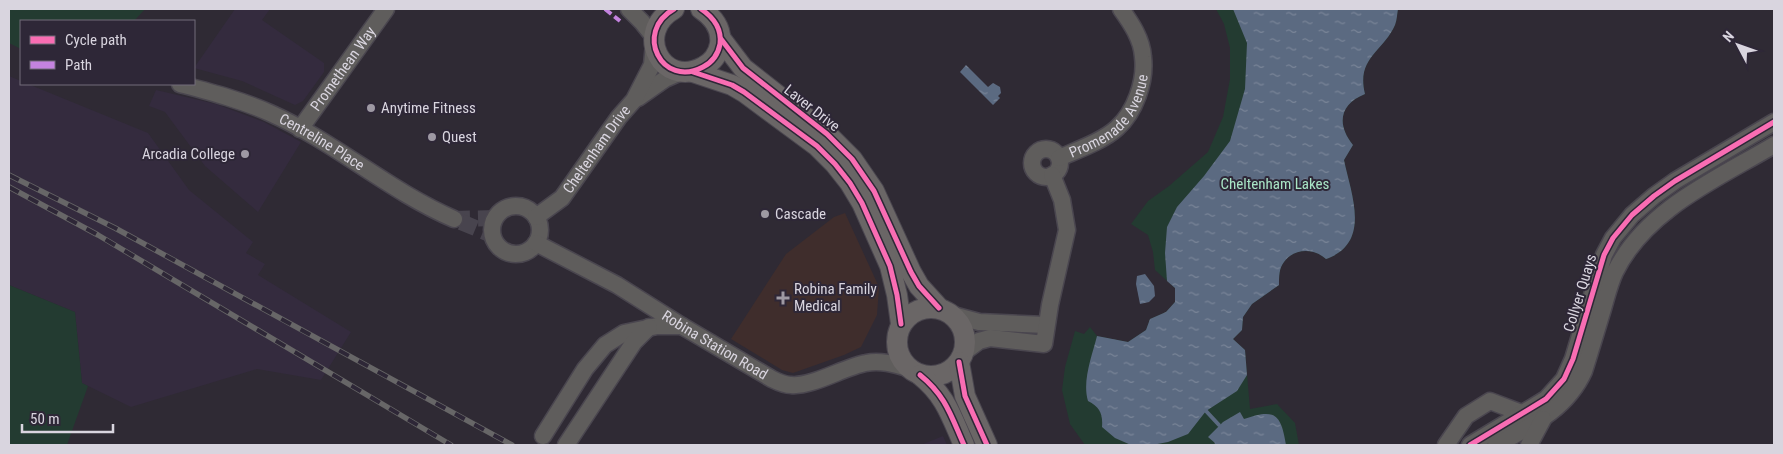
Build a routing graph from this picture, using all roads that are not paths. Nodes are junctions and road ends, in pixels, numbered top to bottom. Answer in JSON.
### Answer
{"nodes":[{"id":1,"x":386,"y":9,"type":"edge"},
{"id":2,"x":629,"y":9,"type":"edge"},
{"id":3,"x":674,"y":9,"type":"edge"},
{"id":4,"x":701,"y":9,"type":"edge"},
{"id":5,"x":1121,"y":9,"type":"edge"},
{"id":6,"x":720,"y":24,"type":"edge"},
{"id":7,"x":654,"y":40,"type":"junction"},
{"id":8,"x":687,"y":72,"type":"junction"},
{"id":9,"x":183,"y":85,"type":"edge"},
{"id":10,"x":634,"y":100,"type":"junction"},
{"id":11,"x":1774,"y":122,"type":"edge"},
{"id":12,"x":300,"y":130,"type":"junction"},
{"id":13,"x":1774,"y":145,"type":"edge"},
{"id":14,"x":1059,"y":158,"type":"junction"},
{"id":15,"x":1052,"y":175,"type":"junction"},
{"id":16,"x":530,"y":212,"type":"junction"},
{"id":17,"x":454,"y":219,"type":"tunnel mouth"},
{"id":18,"x":536,"y":243,"type":"junction"},
{"id":19,"x":946,"y":312,"type":"junction"},
{"id":20,"x":901,"y":324,"type":"junction"},
{"id":21,"x":1046,"y":325,"type":"junction"},
{"id":22,"x":682,"y":326,"type":"junction"},
{"id":23,"x":649,"y":327,"type":"junction"},
{"id":24,"x":961,"y":357,"type":"junction"},
{"id":25,"x":914,"y":371,"type":"junction"},
{"id":26,"x":1472,"y":412,"type":"junction"},
{"id":27,"x":1524,"y":414,"type":"junction"},
{"id":28,"x":1544,"y":416,"type":"junction"},
{"id":29,"x":543,"y":436,"type":"dead end"},
{"id":30,"x":1490,"y":442,"type":"edge"},
{"id":31,"x":566,"y":445,"type":"edge"},
{"id":32,"x":964,"y":445,"type":"edge"},
{"id":33,"x":987,"y":445,"type":"edge"},
{"id":34,"x":1446,"y":445,"type":"edge"},
{"id":35,"x":1529,"y":445,"type":"edge"}],
"edges":[{"from":1,"to":12,"type":"street","name":"Promethean Way"},
{"from":2,"to":7,"type":"street"},
{"from":3,"to":7,"type":"main road"},
{"from":4,"to":6,"type":"main road","name":"Laver Drive"},
{"from":5,"to":14,"type":"street","name":"Promenade Avenue"},
{"from":6,"to":8,"type":"main road"},
{"from":6,"to":19,"type":"main road","name":"Laver Drive"},
{"from":7,"to":8,"type":"main road","name":"Laver Drive"},
{"from":7,"to":10,"type":"street","name":"Cheltenham Drive"},
{"from":8,"to":10,"type":"street","name":"Cheltenham Drive"},
{"from":8,"to":20,"type":"main road","name":"Laver Drive"},
{"from":9,"to":12,"type":"street","name":"Centreline Place"},
{"from":10,"to":16,"type":"street","name":"Cheltenham Drive"},
{"from":11,"to":27,"type":"street","name":"Collyer Quays"},
{"from":12,"to":17,"type":"street","name":"Centreline Place"},
{"from":13,"to":28,"type":"street","name":"Collyer Quays"},
{"from":14,"to":15,"type":"street","name":"Promenade Avenue"},
{"from":14,"to":15,"type":"street","name":"Promenade Avenue"},
{"from":15,"to":21,"type":"street"},
{"from":16,"to":18,"type":"street"},
{"from":16,"to":18,"type":"street"},
{"from":18,"to":22,"type":"street","name":"Robina Station Road"},
{"from":19,"to":20,"type":"main road"},
{"from":19,"to":21,"type":"street"},
{"from":19,"to":24,"type":"main road"},
{"from":20,"to":25,"type":"main road"},
{"from":21,"to":24,"type":"street"},
{"from":22,"to":23,"type":"street"},
{"from":22,"to":25,"type":"street","name":"Robina Station Road"},
{"from":23,"to":29,"type":"street"},
{"from":23,"to":31,"type":"street"},
{"from":24,"to":25,"type":"main road"},
{"from":24,"to":33,"type":"main road"},
{"from":25,"to":32,"type":"main road"},
{"from":26,"to":27,"type":"street"},
{"from":26,"to":30,"type":"street"},
{"from":26,"to":34,"type":"street"},
{"from":27,"to":30,"type":"street","name":"Collyer Quays"},
{"from":28,"to":30,"type":"street","name":"Collyer Quays"},
{"from":28,"to":35,"type":"street"}]}
